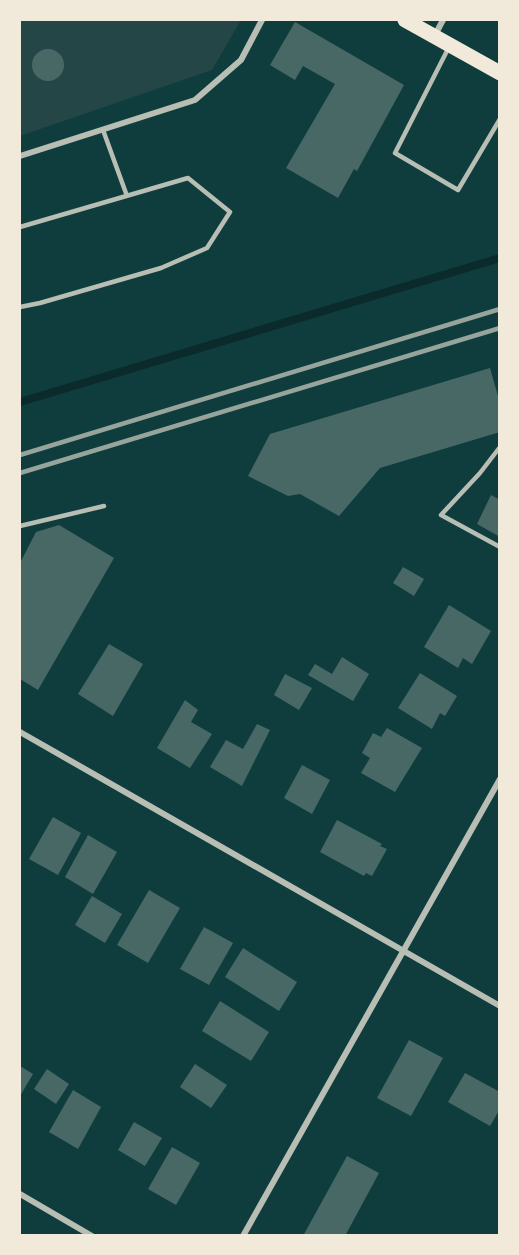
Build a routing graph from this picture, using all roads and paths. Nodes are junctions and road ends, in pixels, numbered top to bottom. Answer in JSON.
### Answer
{"nodes":[{"id":1,"x":262,"y":20,"type":"edge"},
{"id":2,"x":405,"y":20,"type":"edge"},
{"id":3,"x":443,"y":20,"type":"edge"},
{"id":4,"x":434,"y":36,"type":"junction"},
{"id":5,"x":450,"y":45,"type":"junction"},
{"id":6,"x":500,"y":73,"type":"edge"},
{"id":7,"x":500,"y":119,"type":"edge"},
{"id":8,"x":103,"y":129,"type":"junction"},
{"id":9,"x":20,"y":156,"type":"edge"},
{"id":10,"x":128,"y":196,"type":"junction"},
{"id":11,"x":20,"y":226,"type":"edge"},
{"id":12,"x":20,"y":307,"type":"edge"},
{"id":13,"x":500,"y":447,"type":"edge"},
{"id":14,"x":104,"y":506,"type":"dead end"},
{"id":15,"x":20,"y":526,"type":"edge"},
{"id":16,"x":500,"y":547,"type":"edge"},
{"id":17,"x":20,"y":732,"type":"edge"},
{"id":18,"x":500,"y":779,"type":"edge"},
{"id":19,"x":403,"y":951,"type":"junction"},
{"id":20,"x":500,"y":1006,"type":"edge"},
{"id":21,"x":20,"y":1194,"type":"edge"},
{"id":22,"x":92,"y":1236,"type":"edge"},
{"id":23,"x":243,"y":1236,"type":"edge"}],
"edges":[{"from":1,"to":8,"type":"street"},
{"from":2,"to":4,"type":"main road"},
{"from":3,"to":4,"type":"street"},
{"from":4,"to":5,"type":"main road"},
{"from":5,"to":6,"type":"main road"},
{"from":5,"to":7,"type":"lane"},
{"from":8,"to":9,"type":"street"},
{"from":8,"to":10,"type":"lane"},
{"from":10,"to":11,"type":"lane"},
{"from":10,"to":12,"type":"lane"},
{"from":13,"to":16,"type":"lane"},
{"from":14,"to":15,"type":"lane"},
{"from":17,"to":19,"type":"street"},
{"from":18,"to":19,"type":"street"},
{"from":19,"to":20,"type":"street"},
{"from":19,"to":23,"type":"street"},
{"from":21,"to":22,"type":"street"}]}
